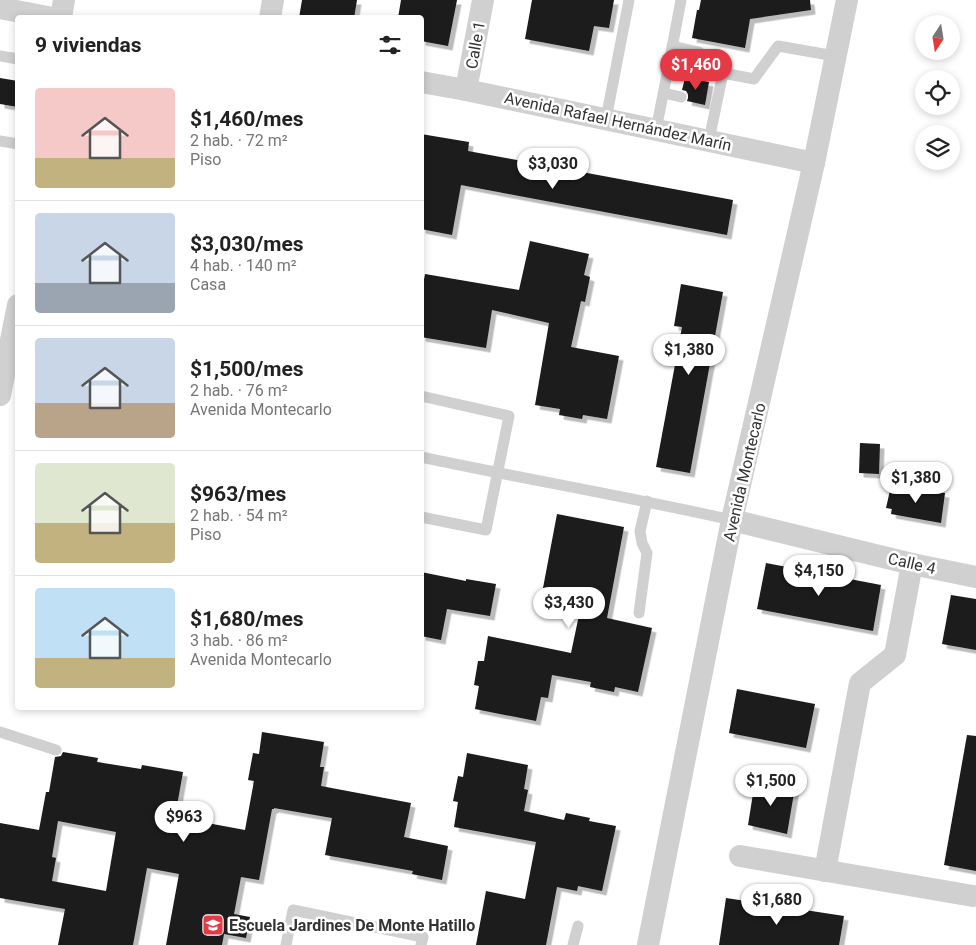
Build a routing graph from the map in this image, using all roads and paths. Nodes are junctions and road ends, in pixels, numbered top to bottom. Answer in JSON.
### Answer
{"nodes":[{"id":1,"x":64,"y":0,"type":"edge"},
{"id":2,"x":273,"y":0,"type":"edge"},
{"id":3,"x":483,"y":0,"type":"edge"},
{"id":4,"x":629,"y":0,"type":"edge"},
{"id":5,"x":681,"y":0,"type":"edge"},
{"id":6,"x":847,"y":0,"type":"edge"},
{"id":7,"x":0,"y":8,"type":"edge"},
{"id":8,"x":37,"y":15,"type":"edge"},
{"id":9,"x":62,"y":15,"type":"edge"},
{"id":10,"x":270,"y":15,"type":"edge"},
{"id":11,"x":672,"y":46,"type":"junction"},
{"id":12,"x":0,"y":56,"type":"edge"},
{"id":13,"x":835,"y":56,"type":"junction"},
{"id":14,"x":15,"y":58,"type":"edge"},
{"id":15,"x":669,"y":64,"type":"junction"},
{"id":16,"x":696,"y":68,"type":"junction"},
{"id":17,"x":723,"y":74,"type":"junction"},
{"id":18,"x":424,"y":83,"type":"edge"},
{"id":19,"x":466,"y":90,"type":"junction"},
{"id":20,"x":664,"y":93,"type":"junction"},
{"id":21,"x":681,"y":97,"type":"dead end"},
{"id":22,"x":606,"y":119,"type":"junction"},
{"id":23,"x":656,"y":130,"type":"junction"},
{"id":24,"x":709,"y":140,"type":"junction"},
{"id":25,"x":0,"y":141,"type":"edge"},
{"id":26,"x":15,"y":144,"type":"edge"},
{"id":27,"x":814,"y":162,"type":"junction"},
{"id":28,"x":15,"y":319,"type":"edge"},
{"id":29,"x":0,"y":395,"type":"edge"},
{"id":30,"x":424,"y":397,"type":"edge"},
{"id":31,"x":424,"y":458,"type":"edge"},
{"id":32,"x":498,"y":473,"type":"junction"},
{"id":33,"x":646,"y":501,"type":"junction"},
{"id":34,"x":424,"y":518,"type":"edge"},
{"id":35,"x":732,"y":520,"type":"junction"},
{"id":36,"x":912,"y":564,"type":"junction"},
{"id":37,"x":976,"y":577,"type":"edge"},
{"id":38,"x":639,"y":612,"type":"dead end"},
{"id":39,"x":0,"y":732,"type":"edge"},
{"id":40,"x":56,"y":750,"type":"dead end"},
{"id":41,"x":740,"y":856,"type":"dead end"},
{"id":42,"x":825,"y":871,"type":"junction"},
{"id":43,"x":973,"y":896,"type":"dead end"},
{"id":44,"x":578,"y":926,"type":"dead end"},
{"id":45,"x":286,"y":945,"type":"edge"},
{"id":46,"x":421,"y":945,"type":"edge"},
{"id":47,"x":573,"y":945,"type":"edge"},
{"id":48,"x":648,"y":945,"type":"edge"}],
"edges":[{"from":1,"to":9,"type":"street"},
{"from":2,"to":10,"type":"street"},
{"from":3,"to":19,"type":"street","name":"Calle 1"},
{"from":4,"to":22,"type":"lane"},
{"from":5,"to":11,"type":"lane"},
{"from":6,"to":13,"type":"street","name":"Avenida Montecarlo"},
{"from":7,"to":8,"type":"street"},
{"from":11,"to":15,"type":"lane"},
{"from":11,"to":16,"type":"lane"},
{"from":12,"to":14,"type":"lane"},
{"from":13,"to":17,"type":"lane"},
{"from":13,"to":27,"type":"street","name":"Avenida Montecarlo"},
{"from":15,"to":16,"type":"lane"},
{"from":15,"to":20,"type":"lane"},
{"from":16,"to":17,"type":"lane"},
{"from":17,"to":24,"type":"lane"},
{"from":18,"to":19,"type":"street","name":"Avenida Rafael Hernández Marín"},
{"from":19,"to":22,"type":"street","name":"Avenida Rafael Hernández Marín"},
{"from":20,"to":21,"type":"lane"},
{"from":20,"to":23,"type":"lane"},
{"from":22,"to":23,"type":"street","name":"Avenida Rafael Hernández Marín"},
{"from":23,"to":24,"type":"street","name":"Avenida Rafael Hernández Marín"},
{"from":24,"to":27,"type":"street","name":"Avenida Rafael Hernández Marín"},
{"from":25,"to":26,"type":"lane"},
{"from":27,"to":35,"type":"street","name":"Avenida Montecarlo"},
{"from":28,"to":29,"type":"street"},
{"from":30,"to":32,"type":"lane"},
{"from":31,"to":32,"type":"lane"},
{"from":32,"to":33,"type":"lane"},
{"from":32,"to":34,"type":"lane"},
{"from":33,"to":35,"type":"lane"},
{"from":33,"to":38,"type":"lane"},
{"from":35,"to":36,"type":"street","name":"Calle 4"},
{"from":35,"to":48,"type":"street","name":"Avenida Montecarlo"},
{"from":36,"to":37,"type":"street","name":"Calle 4"},
{"from":36,"to":42,"type":"street"},
{"from":39,"to":40,"type":"lane"},
{"from":41,"to":42,"type":"street"},
{"from":42,"to":43,"type":"street"},
{"from":44,"to":47,"type":"lane"},
{"from":45,"to":46,"type":"lane"}]}
